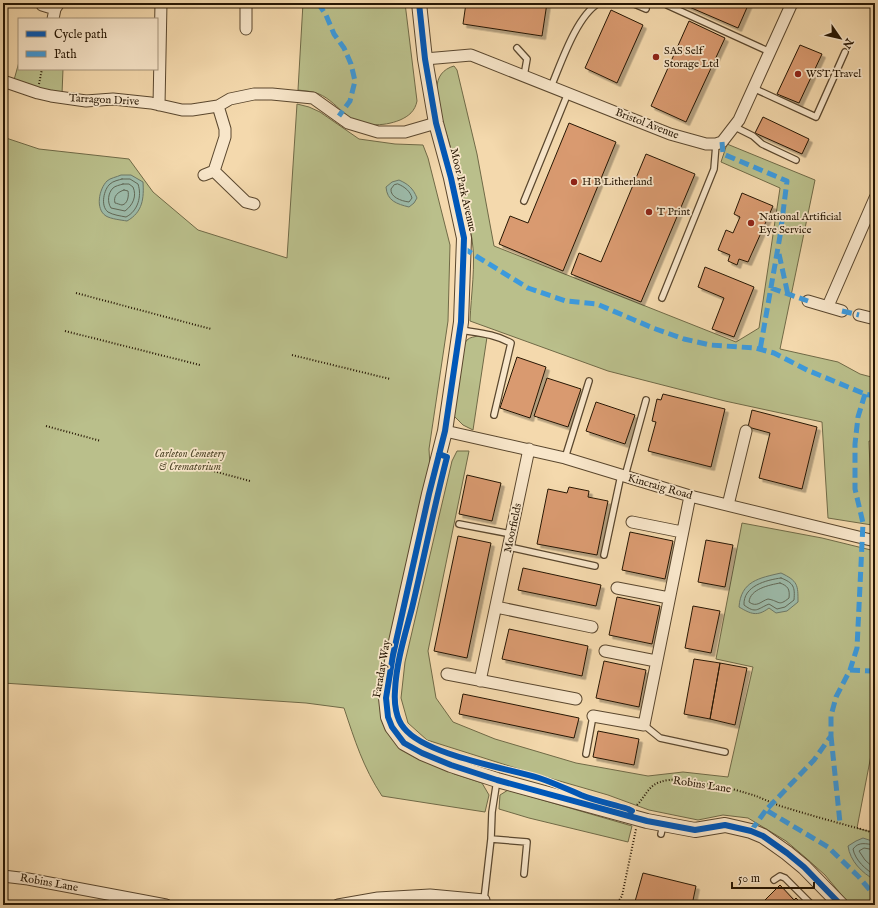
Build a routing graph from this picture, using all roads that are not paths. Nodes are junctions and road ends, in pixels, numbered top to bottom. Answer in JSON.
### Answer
{"nodes":[{"id":1,"x":161,"y":3,"type":"edge"},
{"id":2,"x":246,"y":3,"type":"edge"},
{"id":3,"x":420,"y":3,"type":"edge"},
{"id":4,"x":599,"y":3,"type":"edge"},
{"id":5,"x":632,"y":3,"type":"edge"},
{"id":6,"x":792,"y":3,"type":"edge"},
{"id":7,"x":42,"y":5,"type":"dead end"},
{"id":8,"x":667,"y":5,"type":"dead end"},
{"id":9,"x":646,"y":9,"type":"dead end"},
{"id":10,"x":56,"y":10,"type":"edge"},
{"id":11,"x":246,"y":29,"type":"dead end"},
{"id":12,"x":517,"y":48,"type":"dead end"},
{"id":13,"x":770,"y":52,"type":"junction"},
{"id":14,"x":845,"y":52,"type":"dead end"},
{"id":15,"x":425,"y":59,"type":"junction"},
{"id":16,"x":524,"y":76,"type":"junction"},
{"id":17,"x":3,"y":81,"type":"edge"},
{"id":18,"x":551,"y":87,"type":"junction"},
{"id":19,"x":753,"y":88,"type":"junction"},
{"id":20,"x":568,"y":93,"type":"junction"},
{"id":21,"x":159,"y":105,"type":"junction"},
{"id":22,"x":218,"y":106,"type":"junction"},
{"id":23,"x":436,"y":123,"type":"junction"},
{"id":24,"x":735,"y":127,"type":"junction"},
{"id":25,"x":716,"y":144,"type":"junction"},
{"id":26,"x":796,"y":160,"type":"dead end"},
{"id":27,"x":875,"y":198,"type":"edge"},
{"id":28,"x":524,"y":201,"type":"dead end"},
{"id":29,"x":254,"y":204,"type":"dead end"},
{"id":30,"x":662,"y":298,"type":"dead end"},
{"id":31,"x":808,"y":300,"type":"dead end"},
{"id":32,"x":828,"y":306,"type":"junction"},
{"id":33,"x":842,"y":311,"type":"dead end"},
{"id":34,"x":859,"y":315,"type":"dead end"},
{"id":35,"x":875,"y":319,"type":"edge"},
{"id":36,"x":461,"y":330,"type":"junction"},
{"id":37,"x":589,"y":381,"type":"dead end"},
{"id":38,"x":646,"y":400,"type":"dead end"},
{"id":39,"x":494,"y":415,"type":"dead end"},
{"id":40,"x":445,"y":431,"type":"junction"},
{"id":41,"x":746,"y":431,"type":"dead end"},
{"id":42,"x":529,"y":449,"type":"junction"},
{"id":43,"x":565,"y":458,"type":"junction"},
{"id":44,"x":623,"y":476,"type":"junction"},
{"id":45,"x":690,"y":496,"type":"junction"},
{"id":46,"x":728,"y":505,"type":"junction"},
{"id":47,"x":632,"y":522,"type":"dead end"},
{"id":48,"x":459,"y":524,"type":"dead end"},
{"id":49,"x":682,"y":532,"type":"junction"},
{"id":50,"x":512,"y":534,"type":"junction"},
{"id":51,"x":875,"y":542,"type":"edge"},
{"id":52,"x":509,"y":547,"type":"junction"},
{"id":53,"x":604,"y":555,"type":"dead end"},
{"id":54,"x":596,"y":566,"type":"dead end"},
{"id":55,"x":617,"y":588,"type":"dead end"},
{"id":56,"x":669,"y":598,"type":"junction"},
{"id":57,"x":496,"y":607,"type":"junction"},
{"id":58,"x":592,"y":627,"type":"dead end"},
{"id":59,"x":605,"y":651,"type":"dead end"},
{"id":60,"x":656,"y":661,"type":"junction"},
{"id":61,"x":447,"y":674,"type":"dead end"},
{"id":62,"x":480,"y":681,"type":"junction"},
{"id":63,"x":576,"y":699,"type":"dead end"},
{"id":64,"x":593,"y":716,"type":"joint"},
{"id":65,"x":644,"y":725,"type":"junction"},
{"id":66,"x":725,"y":752,"type":"dead end"},
{"id":67,"x":586,"y":754,"type":"dead end"},
{"id":68,"x":496,"y":780,"type":"junction"},
{"id":69,"x":491,"y":839,"type":"junction"},
{"id":70,"x":524,"y":874,"type":"dead end"},
{"id":71,"x":3,"y":876,"type":"edge"},
{"id":72,"x":774,"y":880,"type":"dead end"},
{"id":73,"x":484,"y":900,"type":"joint"},
{"id":74,"x":166,"y":905,"type":"edge"},
{"id":75,"x":338,"y":905,"type":"edge"},
{"id":76,"x":812,"y":905,"type":"edge"},
{"id":77,"x":841,"y":905,"type":"edge"}],
"edges":[{"from":1,"to":21,"type":"street"},
{"from":2,"to":11,"type":"street"},
{"from":3,"to":15,"type":"street","name":"Moor Park Avenue"},
{"from":4,"to":18,"type":"lane"},
{"from":5,"to":9,"type":"lane"},
{"from":6,"to":13,"type":"street"},
{"from":7,"to":10,"type":"street"},
{"from":8,"to":13,"type":"lane"},
{"from":12,"to":16,"type":"lane"},
{"from":13,"to":19,"type":"street"},
{"from":14,"to":19,"type":"lane"},
{"from":15,"to":16,"type":"street","name":"Bristol Avenue"},
{"from":15,"to":23,"type":"street","name":"Moor Park Avenue"},
{"from":16,"to":18,"type":"street","name":"Bristol Avenue"},
{"from":17,"to":21,"type":"street","name":"Tarragon Drive"},
{"from":18,"to":20,"type":"street","name":"Bristol Avenue"},
{"from":19,"to":24,"type":"street"},
{"from":20,"to":25,"type":"street","name":"Bristol Avenue"},
{"from":20,"to":28,"type":"lane"},
{"from":21,"to":22,"type":"street","name":"Tarragon Drive"},
{"from":22,"to":23,"type":"street","name":"Tarragon Drive"},
{"from":22,"to":29,"type":"street"},
{"from":23,"to":36,"type":"street","name":"Moor Park Avenue"},
{"from":24,"to":25,"type":"street"},
{"from":24,"to":26,"type":"lane"},
{"from":25,"to":30,"type":"lane"},
{"from":27,"to":32,"type":"street"},
{"from":31,"to":32,"type":"street"},
{"from":32,"to":33,"type":"street"},
{"from":34,"to":35,"type":"street"},
{"from":36,"to":39,"type":"lane"},
{"from":36,"to":40,"type":"street","name":"Moor Park Avenue"},
{"from":37,"to":43,"type":"lane"},
{"from":38,"to":44,"type":"lane"},
{"from":40,"to":42,"type":"street","name":"Kincraig Road"},
{"from":40,"to":68,"type":"street","name":"Faraday Way"},
{"from":41,"to":46,"type":"street"},
{"from":42,"to":43,"type":"street","name":"Kincraig Road"},
{"from":42,"to":50,"type":"street","name":"Moorfields"},
{"from":43,"to":44,"type":"street","name":"Kincraig Road"},
{"from":44,"to":45,"type":"street","name":"Kincraig Road"},
{"from":44,"to":53,"type":"lane"},
{"from":45,"to":46,"type":"street","name":"Kincraig Road"},
{"from":45,"to":49,"type":"street"},
{"from":46,"to":51,"type":"street","name":"Kincraig Road"},
{"from":47,"to":49,"type":"street"},
{"from":48,"to":50,"type":"lane"},
{"from":49,"to":56,"type":"street"},
{"from":50,"to":52,"type":"street","name":"Moorfields"},
{"from":52,"to":54,"type":"lane"},
{"from":52,"to":57,"type":"street","name":"Moorfields"},
{"from":55,"to":56,"type":"street"},
{"from":56,"to":60,"type":"street"},
{"from":57,"to":58,"type":"street"},
{"from":57,"to":62,"type":"street","name":"Moorfields"},
{"from":59,"to":60,"type":"street"},
{"from":60,"to":65,"type":"street"},
{"from":61,"to":62,"type":"street"},
{"from":62,"to":63,"type":"street"},
{"from":64,"to":65,"type":"street"},
{"from":64,"to":67,"type":"lane"},
{"from":65,"to":66,"type":"lane"},
{"from":68,"to":69,"type":"lane"},
{"from":68,"to":77,"type":"street","name":"Faraday Way"},
{"from":69,"to":70,"type":"lane"},
{"from":69,"to":73,"type":"lane"},
{"from":71,"to":74,"type":"street","name":"Robins Lane"},
{"from":72,"to":76,"type":"lane"},
{"from":73,"to":75,"type":"street"}]}
